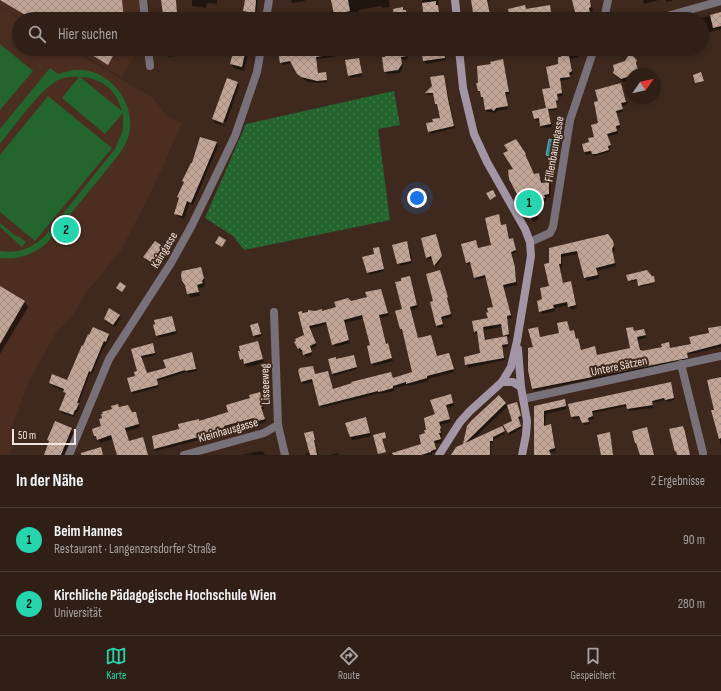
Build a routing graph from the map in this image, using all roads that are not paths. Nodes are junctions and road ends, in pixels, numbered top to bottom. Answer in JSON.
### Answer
{"nodes":[{"id":1,"x":143,"y":0,"type":"edge"},
{"id":2,"x":269,"y":0,"type":"edge"},
{"id":3,"x":455,"y":0,"type":"edge"},
{"id":4,"x":608,"y":0,"type":"edge"},
{"id":5,"x":721,"y":1,"type":"edge"},
{"id":6,"x":144,"y":12,"type":"edge"},
{"id":7,"x":267,"y":12,"type":"edge"},
{"id":8,"x":456,"y":12,"type":"edge"},
{"id":9,"x":605,"y":12,"type":"edge"},
{"id":10,"x":681,"y":12,"type":"edge"},
{"id":11,"x":149,"y":56,"type":"edge"},
{"id":12,"x":259,"y":56,"type":"edge"},
{"id":13,"x":461,"y":56,"type":"edge"},
{"id":14,"x":592,"y":56,"type":"edge"},
{"id":15,"x":150,"y":66,"type":"dead end"},
{"id":16,"x":530,"y":242,"type":"junction"},
{"id":17,"x":274,"y":312,"type":"dead end"},
{"id":18,"x":517,"y":341,"type":"junction"},
{"id":19,"x":721,"y":356,"type":"edge"},
{"id":20,"x":682,"y":364,"type":"junction"},
{"id":21,"x":502,"y":382,"type":"junction"},
{"id":22,"x":521,"y":387,"type":"junction"},
{"id":23,"x":523,"y":399,"type":"junction"},
{"id":24,"x":278,"y":425,"type":"junction"},
{"id":25,"x":703,"y":453,"type":"dead end"},
{"id":26,"x":69,"y":455,"type":"edge"},
{"id":27,"x":184,"y":455,"type":"edge"},
{"id":28,"x":285,"y":455,"type":"edge"},
{"id":29,"x":439,"y":455,"type":"edge"},
{"id":30,"x":522,"y":455,"type":"edge"}],
"edges":[{"from":1,"to":6,"type":"street"},
{"from":2,"to":7,"type":"street"},
{"from":3,"to":8,"type":"main road"},
{"from":4,"to":9,"type":"street"},
{"from":5,"to":10,"type":"street"},
{"from":11,"to":15,"type":"street"},
{"from":12,"to":26,"type":"street","name":"Kaingasse"},
{"from":13,"to":16,"type":"main road"},
{"from":14,"to":16,"type":"street","name":"Fillenbaumgasse"},
{"from":16,"to":18,"type":"main road"},
{"from":17,"to":24,"type":"street","name":"Lisseeweg"},
{"from":18,"to":21,"type":"main road"},
{"from":18,"to":22,"type":"main road"},
{"from":19,"to":20,"type":"street","name":"Untere Sätzen"},
{"from":20,"to":23,"type":"street","name":"Untere Sätzen"},
{"from":20,"to":25,"type":"street"},
{"from":21,"to":22,"type":"main road"},
{"from":21,"to":29,"type":"main road"},
{"from":22,"to":23,"type":"main road"},
{"from":23,"to":30,"type":"main road"},
{"from":24,"to":27,"type":"street","name":"Kleinhausgasse"},
{"from":24,"to":28,"type":"street","name":"Lisseeweg"}]}
